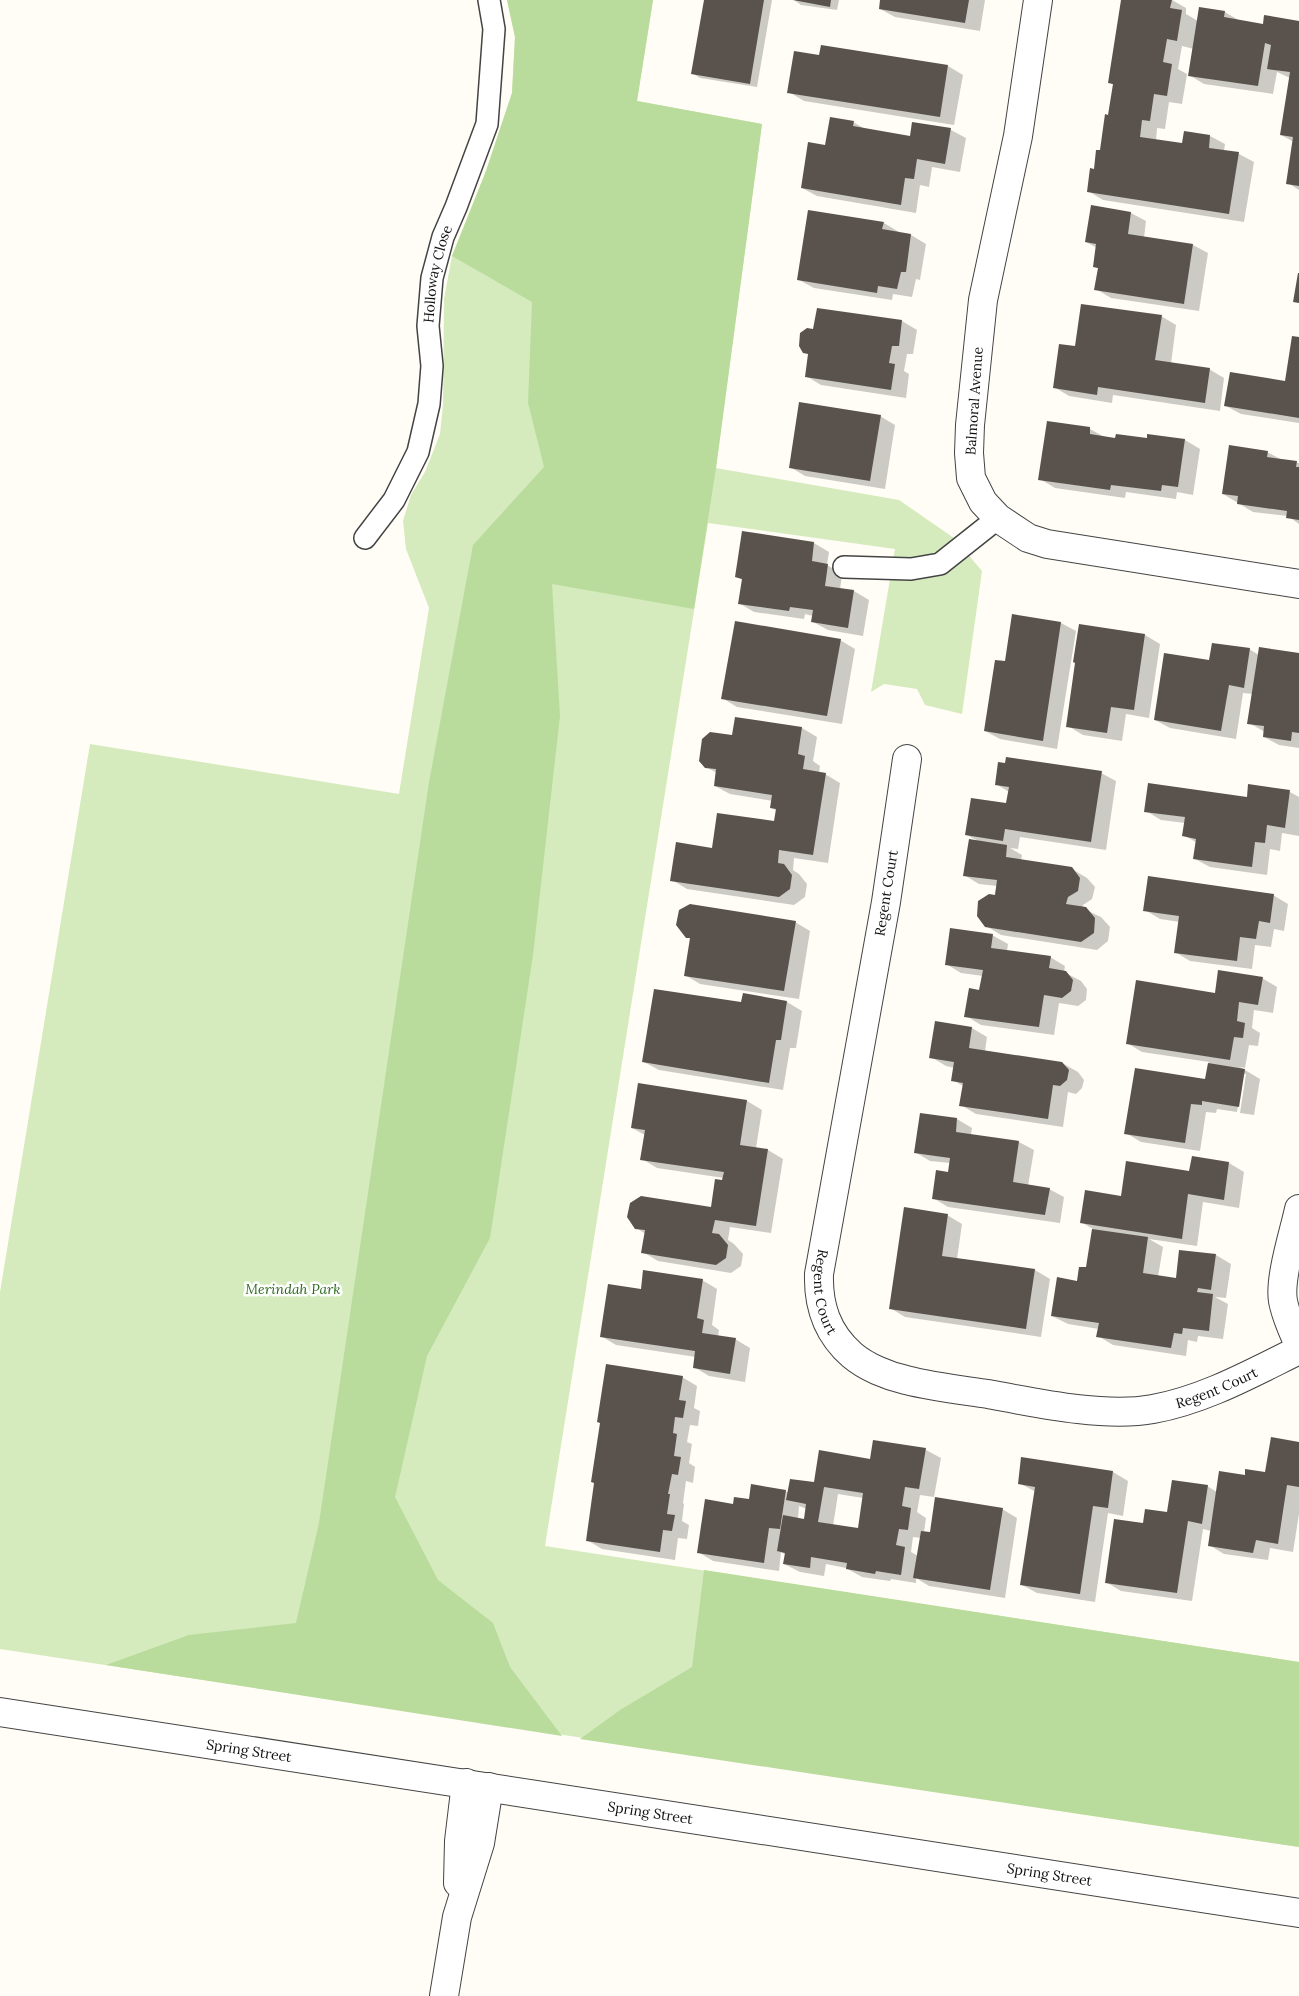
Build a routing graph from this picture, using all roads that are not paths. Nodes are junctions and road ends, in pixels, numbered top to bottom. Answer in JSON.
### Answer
{"nodes":[{"id":1,"x":489,"y":0,"type":"edge"},
{"id":2,"x":1038,"y":0,"type":"edge"},
{"id":3,"x":998,"y":518,"type":"junction"},
{"id":4,"x":365,"y":538,"type":"dead end"},
{"id":5,"x":844,"y":567,"type":"dead end"},
{"id":6,"x":1299,"y":584,"type":"edge"},
{"id":7,"x":907,"y":759,"type":"dead end"},
{"id":8,"x":1299,"y":1209,"type":"edge"},
{"id":9,"x":1299,"y":1345,"type":"edge"},
{"id":10,"x":1299,"y":1350,"type":"edge"},
{"id":11,"x":0,"y":1712,"type":"edge"},
{"id":12,"x":478,"y":1785,"type":"junction"},
{"id":13,"x":1299,"y":1913,"type":"edge"},
{"id":14,"x":444,"y":1996,"type":"edge"}],
"edges":[{"from":1,"to":4,"type":"lane","name":"Holloway Close"},
{"from":2,"to":3,"type":"street","name":"Balmoral Avenue"},
{"from":3,"to":5,"type":"lane"},
{"from":3,"to":6,"type":"street","name":"Balmoral Avenue"},
{"from":7,"to":10,"type":"street","name":"Regent Court"},
{"from":8,"to":9,"type":"street"},
{"from":11,"to":12,"type":"street","name":"Spring Street"},
{"from":12,"to":13,"type":"street","name":"Spring Street"},
{"from":12,"to":14,"type":"street"}]}
